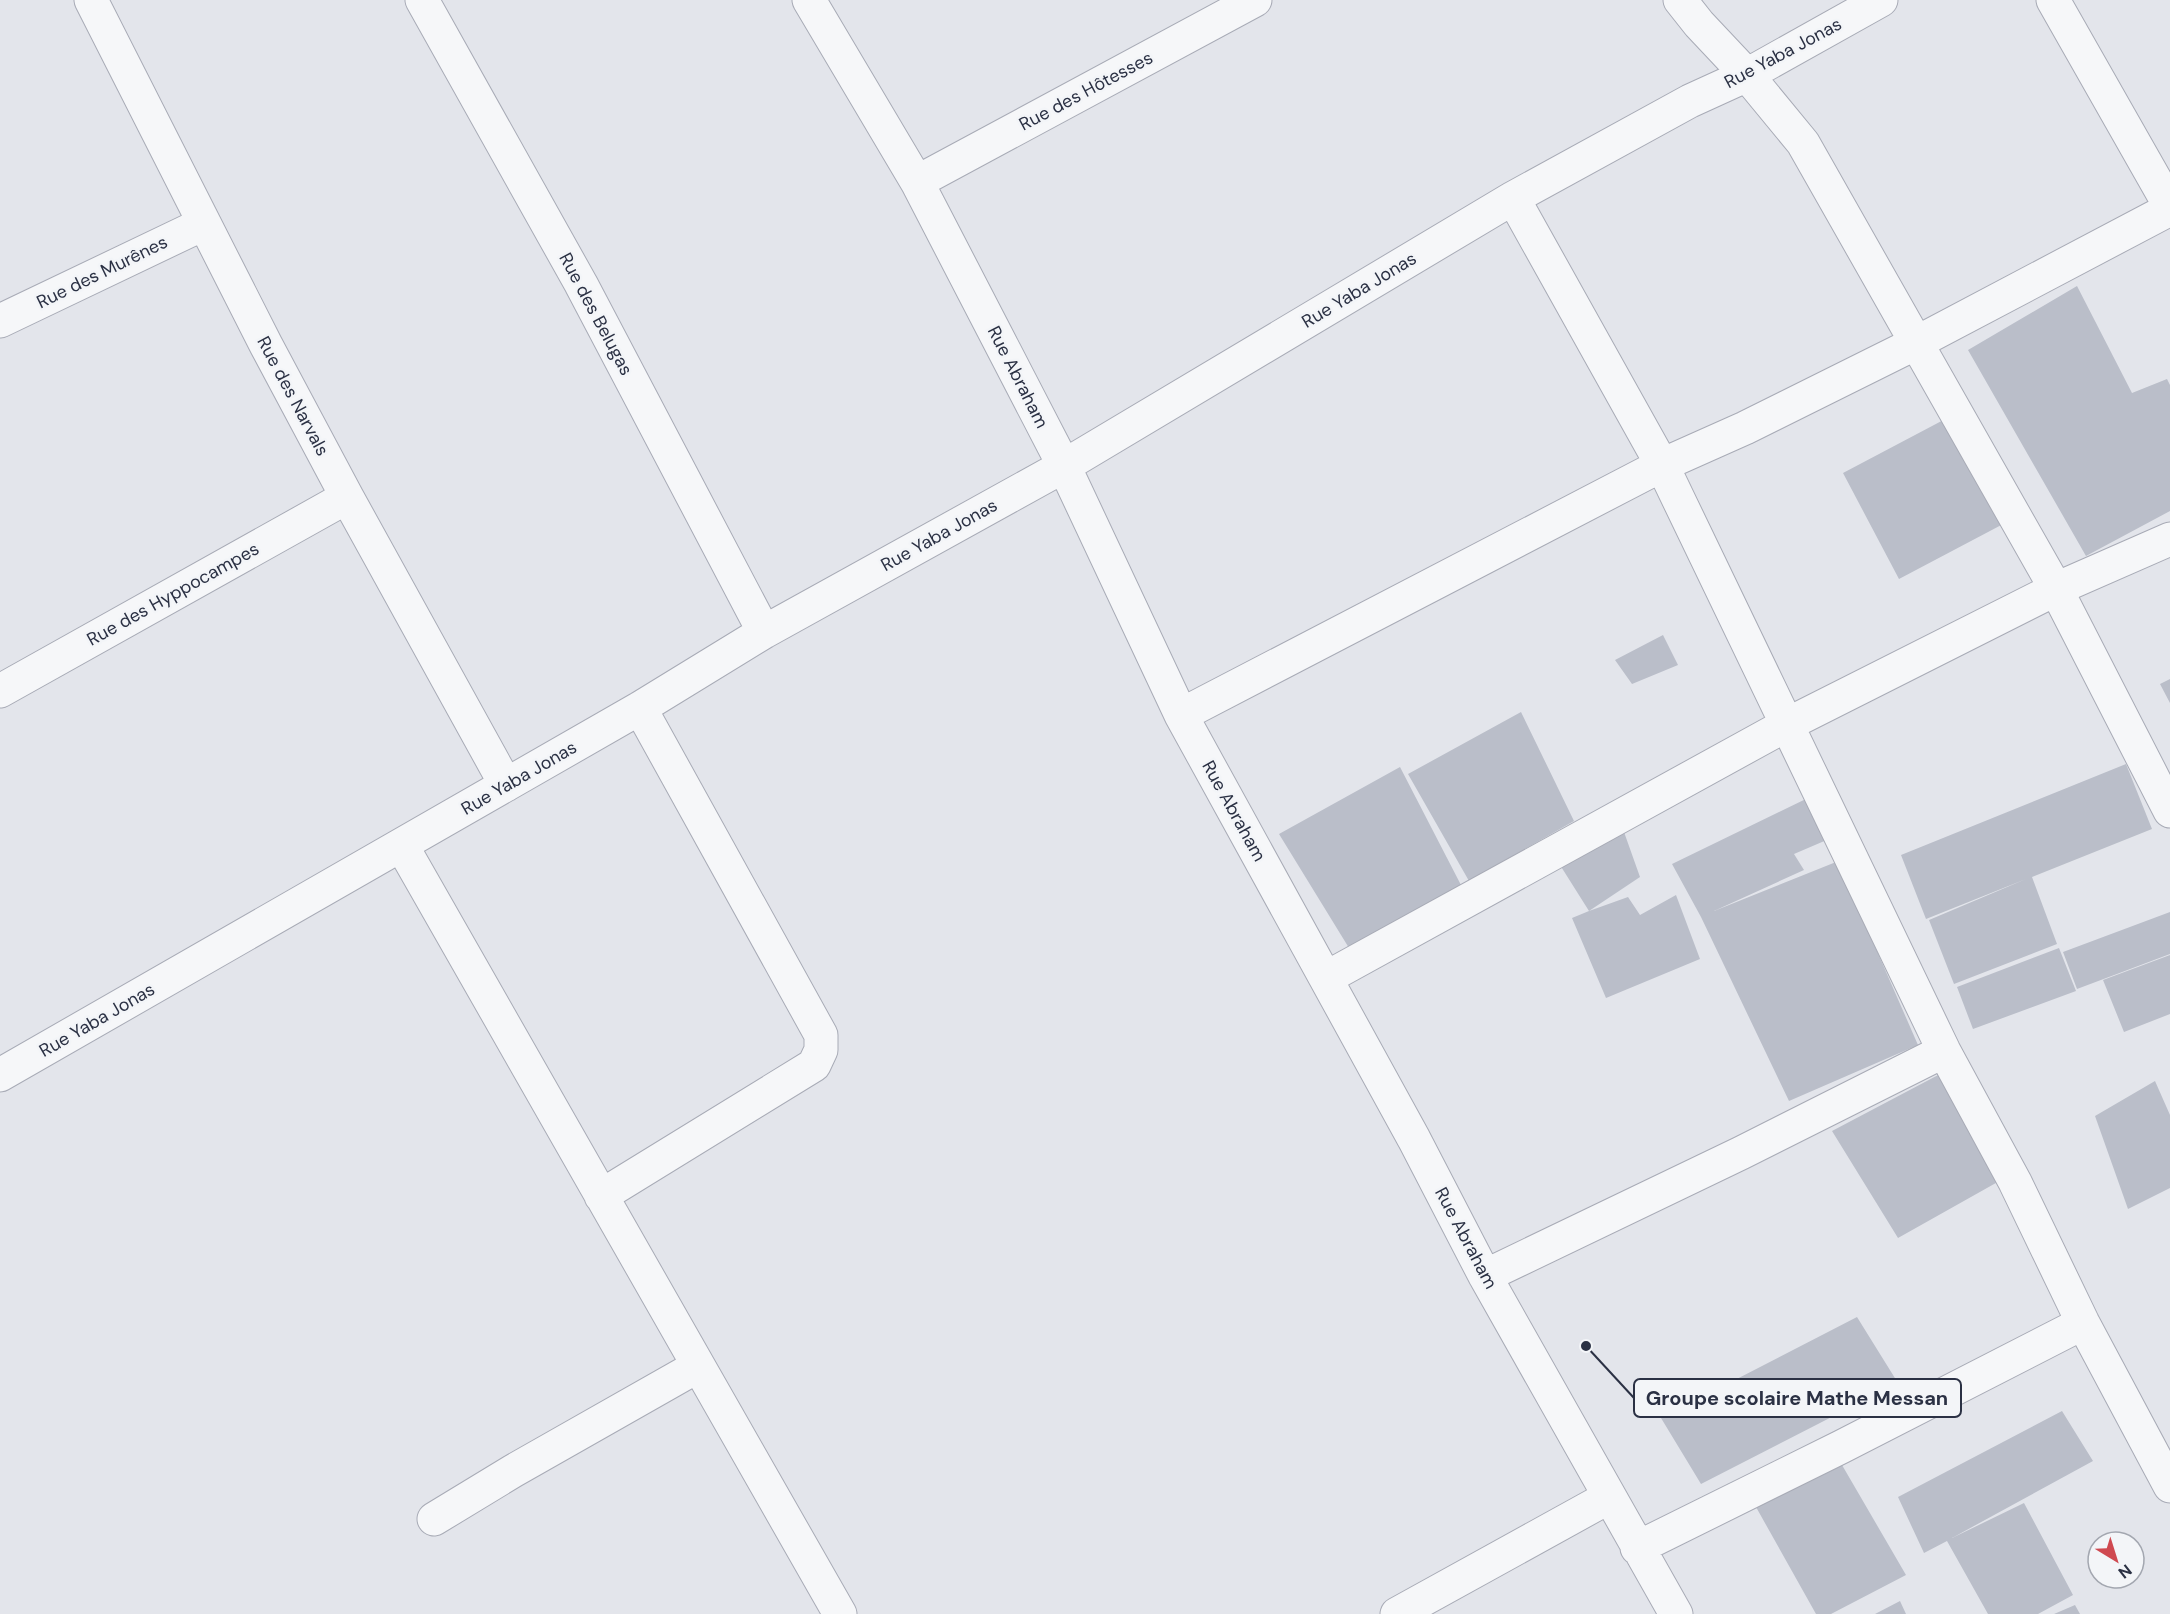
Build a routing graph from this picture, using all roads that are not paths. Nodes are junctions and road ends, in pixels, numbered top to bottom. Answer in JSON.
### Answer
{"nodes":[{"id":1,"x":91,"y":0,"type":"edge"},
{"id":2,"x":422,"y":0,"type":"edge"},
{"id":3,"x":809,"y":0,"type":"edge"},
{"id":4,"x":1255,"y":0,"type":"edge"},
{"id":5,"x":1680,"y":0,"type":"edge"},
{"id":6,"x":1881,"y":0,"type":"edge"},
{"id":7,"x":2053,"y":0,"type":"edge"},
{"id":8,"x":1748,"y":75,"type":"junction"},
{"id":9,"x":917,"y":182,"type":"junction"},
{"id":10,"x":1513,"y":198,"type":"junction"},
{"id":11,"x":2170,"y":208,"type":"edge"},
{"id":12,"x":203,"y":224,"type":"junction"},
{"id":13,"x":0,"y":321,"type":"edge"},
{"id":14,"x":1916,"y":343,"type":"junction"},
{"id":15,"x":1662,"y":465,"type":"junction"},
{"id":16,"x":1064,"y":466,"type":"junction"},
{"id":17,"x":347,"y":497,"type":"junction"},
{"id":18,"x":2170,"y":539,"type":"edge"},
{"id":19,"x":2056,"y":589,"type":"junction"},
{"id":20,"x":764,"y":632,"type":"junction"},
{"id":21,"x":0,"y":691,"type":"edge"},
{"id":22,"x":640,"y":708,"type":"junction"},
{"id":23,"x":1181,"y":715,"type":"junction"},
{"id":24,"x":1786,"y":724,"type":"junction"},
{"id":25,"x":506,"y":785,"type":"junction"},
{"id":26,"x":2170,"y":811,"type":"edge"},
{"id":27,"x":402,"y":846,"type":"junction"},
{"id":28,"x":1326,"y":978,"type":"junction"},
{"id":29,"x":1944,"y":1051,"type":"junction"},
{"id":30,"x":0,"y":1075,"type":"edge"},
{"id":31,"x":602,"y":1196,"type":"junction"},
{"id":32,"x":1485,"y":1276,"type":"junction"},
{"id":33,"x":2083,"y":1323,"type":"junction"},
{"id":34,"x":699,"y":1366,"type":"junction"},
{"id":35,"x":2170,"y":1486,"type":"edge"},
{"id":36,"x":1609,"y":1497,"type":"junction"},
{"id":37,"x":434,"y":1520,"type":"dead end"},
{"id":38,"x":1637,"y":1548,"type":"junction"},
{"id":39,"x":840,"y":1614,"type":"edge"},
{"id":40,"x":1397,"y":1614,"type":"edge"},
{"id":41,"x":1676,"y":1614,"type":"edge"}],
"edges":[{"from":1,"to":12,"type":"street","name":"Rue des Narvals"},
{"from":2,"to":20,"type":"street","name":"Rue des Belugas"},
{"from":3,"to":9,"type":"street","name":"Rue Abraham"},
{"from":4,"to":9,"type":"street","name":"Rue des Hôtesses"},
{"from":5,"to":8,"type":"street"},
{"from":6,"to":8,"type":"street","name":"Rue Yaba Jonas"},
{"from":7,"to":11,"type":"street"},
{"from":8,"to":10,"type":"street","name":"Rue Yaba Jonas"},
{"from":8,"to":14,"type":"street"},
{"from":9,"to":16,"type":"street","name":"Rue Abraham"},
{"from":10,"to":15,"type":"street"},
{"from":10,"to":16,"type":"street","name":"Rue Yaba Jonas"},
{"from":11,"to":14,"type":"street"},
{"from":12,"to":13,"type":"street","name":"Rue des Murênes"},
{"from":12,"to":17,"type":"street","name":"Rue des Narvals"},
{"from":14,"to":15,"type":"street"},
{"from":14,"to":19,"type":"street"},
{"from":15,"to":23,"type":"street"},
{"from":15,"to":24,"type":"street"},
{"from":16,"to":20,"type":"street","name":"Rue Yaba Jonas"},
{"from":16,"to":23,"type":"street","name":"Rue Abraham"},
{"from":17,"to":21,"type":"street","name":"Rue des Hyppocampes"},
{"from":17,"to":25,"type":"street","name":"Rue des Narvals"},
{"from":18,"to":19,"type":"street"},
{"from":19,"to":24,"type":"street"},
{"from":19,"to":26,"type":"street"},
{"from":20,"to":22,"type":"street","name":"Rue Yaba Jonas"},
{"from":22,"to":25,"type":"street","name":"Rue Yaba Jonas"},
{"from":22,"to":31,"type":"street"},
{"from":23,"to":28,"type":"street","name":"Rue Abraham"},
{"from":24,"to":28,"type":"street"},
{"from":24,"to":29,"type":"street"},
{"from":25,"to":27,"type":"street","name":"Rue Yaba Jonas"},
{"from":27,"to":30,"type":"street","name":"Rue Yaba Jonas"},
{"from":27,"to":31,"type":"street"},
{"from":28,"to":32,"type":"street","name":"Rue Abraham"},
{"from":29,"to":32,"type":"street"},
{"from":29,"to":33,"type":"street"},
{"from":31,"to":34,"type":"street"},
{"from":32,"to":36,"type":"street","name":"Rue Abraham"},
{"from":33,"to":35,"type":"street"},
{"from":33,"to":38,"type":"street"},
{"from":34,"to":37,"type":"street"},
{"from":34,"to":39,"type":"street"},
{"from":36,"to":38,"type":"street","name":"Rue Abraham"},
{"from":36,"to":40,"type":"street"},
{"from":38,"to":41,"type":"street","name":"Rue Abraham"}]}
